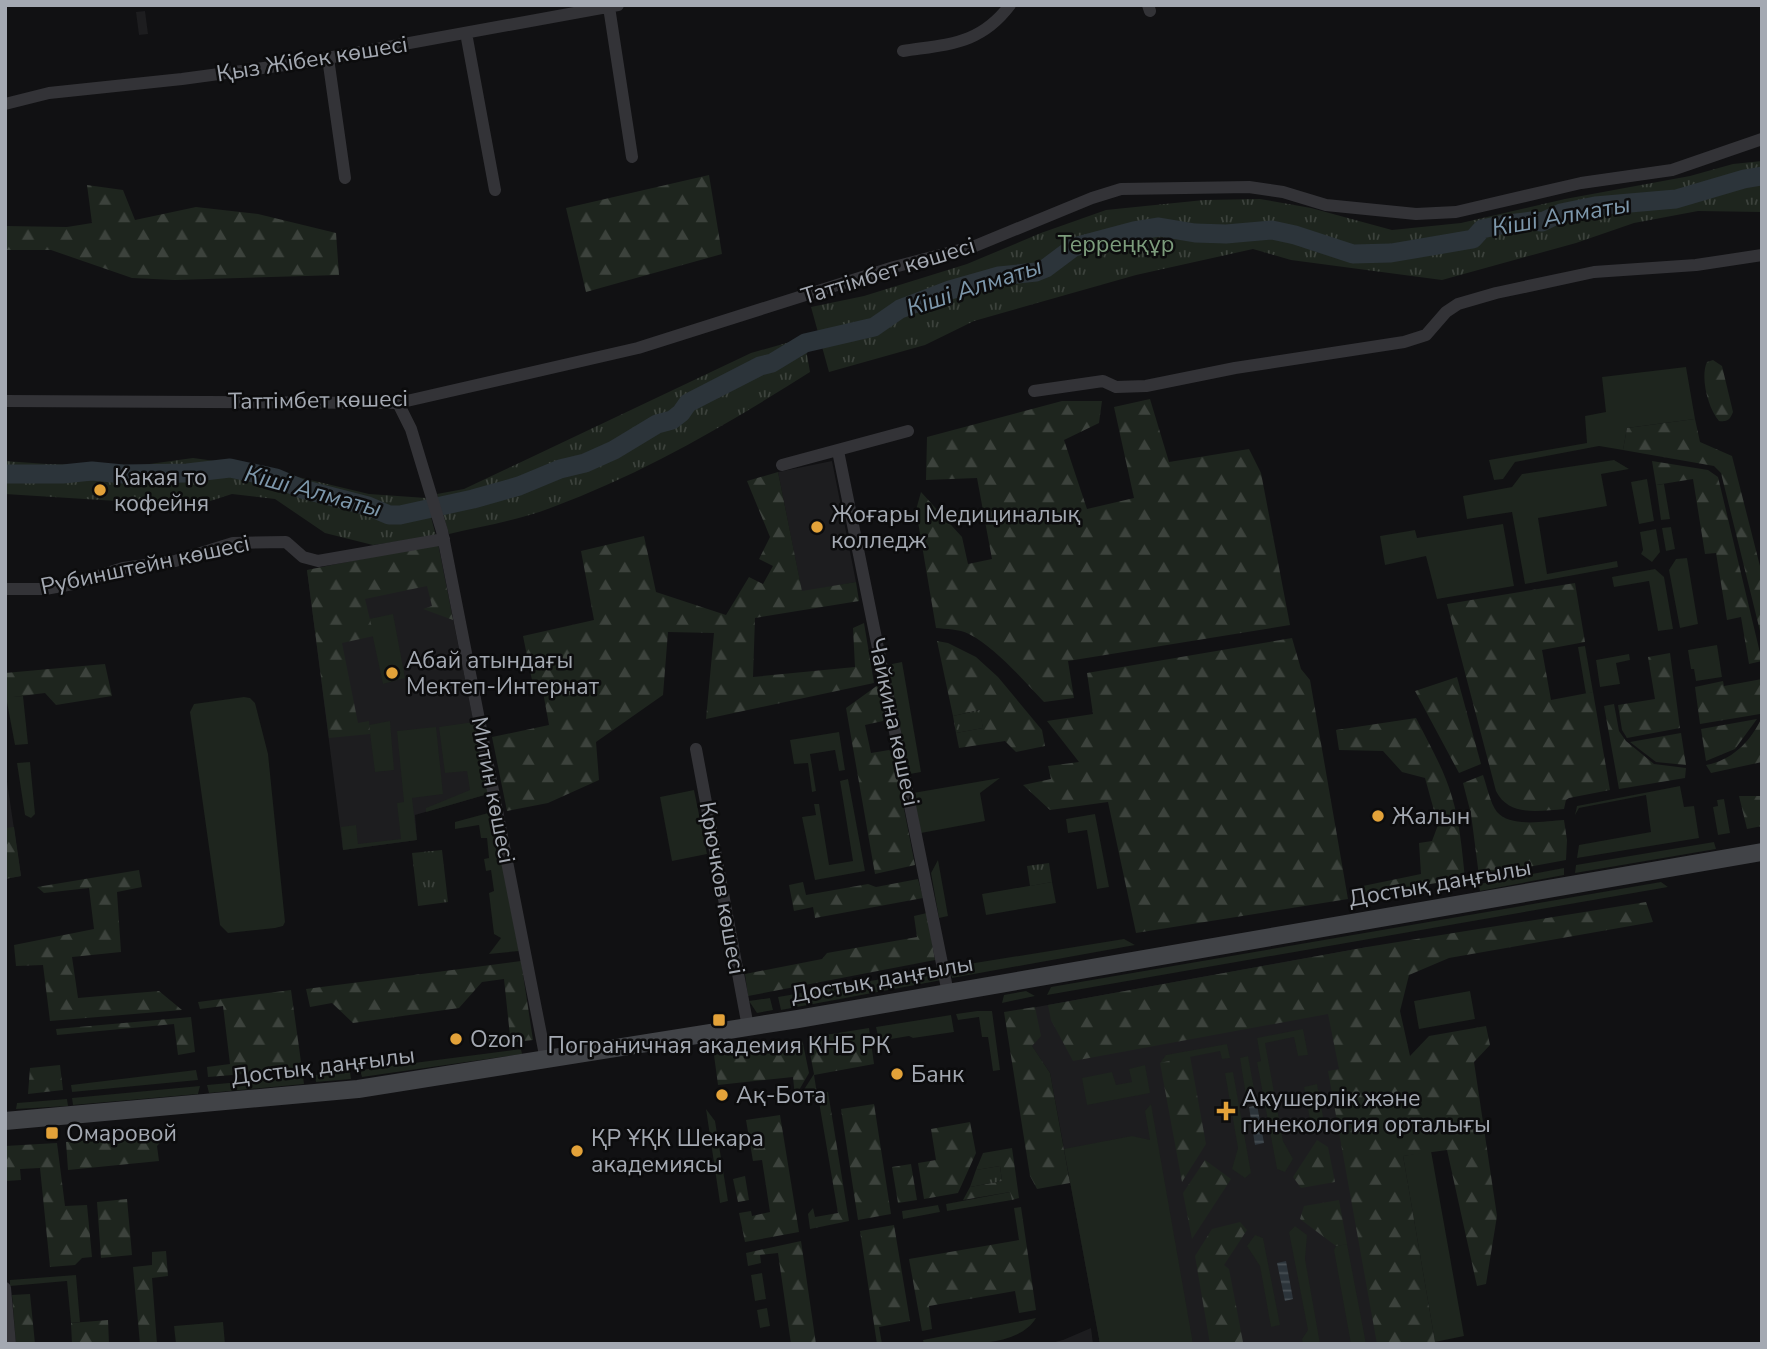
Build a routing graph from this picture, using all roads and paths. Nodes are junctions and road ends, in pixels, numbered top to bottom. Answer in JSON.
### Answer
{"nodes":[{"id":1,"x":1010,"y":5,"type":"edge"},
{"id":2,"x":607,"y":7,"type":"edge"},
{"id":3,"x":466,"y":33,"type":"junction"},
{"id":4,"x":903,"y":51,"type":"dead end"},
{"id":5,"x":328,"y":58,"type":"junction"},
{"id":6,"x":5,"y":104,"type":"edge"},
{"id":7,"x":1762,"y":139,"type":"edge"},
{"id":8,"x":632,"y":157,"type":"dead end"},
{"id":9,"x":345,"y":178,"type":"dead end"},
{"id":10,"x":495,"y":190,"type":"dead end"},
{"id":11,"x":1762,"y":256,"type":"edge"},
{"id":12,"x":1034,"y":391,"type":"dead end"},
{"id":13,"x":5,"y":401,"type":"edge"},
{"id":14,"x":398,"y":402,"type":"junction"},
{"id":15,"x":908,"y":431,"type":"dead end"},
{"id":16,"x":838,"y":451,"type":"junction"},
{"id":17,"x":782,"y":465,"type":"dead end"},
{"id":18,"x":444,"y":539,"type":"junction"},
{"id":19,"x":5,"y":589,"type":"edge"},
{"id":20,"x":696,"y":748,"type":"dead end"},
{"id":21,"x":1762,"y":852,"type":"edge"},
{"id":22,"x":948,"y":993,"type":"junction"},
{"id":23,"x":748,"y":1027,"type":"junction"},
{"id":24,"x":546,"y":1060,"type":"junction"},
{"id":25,"x":5,"y":1121,"type":"edge"},
{"id":26,"x":5,"y":1288,"type":"edge"},
{"id":27,"x":10,"y":1344,"type":"edge"}],
"edges":[{"from":1,"to":4,"type":"street"},
{"from":2,"to":3,"type":"street","name":"Қыз Жібек көшесі"},
{"from":2,"to":8,"type":"street"},
{"from":3,"to":5,"type":"street","name":"Қыз Жібек көшесі"},
{"from":3,"to":10,"type":"street"},
{"from":5,"to":6,"type":"street","name":"Қыз Жібек көшесі"},
{"from":5,"to":9,"type":"street"},
{"from":7,"to":14,"type":"street","name":"Таттімбет көшесі"},
{"from":11,"to":12,"type":"street"},
{"from":13,"to":14,"type":"street","name":"Таттімбет көшесі"},
{"from":14,"to":18,"type":"street","name":"Митин көшесі"},
{"from":15,"to":16,"type":"street"},
{"from":16,"to":17,"type":"street"},
{"from":16,"to":22,"type":"street","name":"Чайкина көшесі"},
{"from":18,"to":19,"type":"street","name":"Рубинштейн көшесі"},
{"from":18,"to":24,"type":"street","name":"Митин көшесі"},
{"from":20,"to":23,"type":"street","name":"Крючков көшесі"},
{"from":21,"to":22,"type":"main road","name":"Достық даңғылы"},
{"from":22,"to":23,"type":"main road","name":"Достық даңғылы"},
{"from":23,"to":24,"type":"main road","name":"Достық даңғылы"},
{"from":24,"to":25,"type":"main road","name":"Достық даңғылы"},
{"from":26,"to":27,"type":"street"}]}
